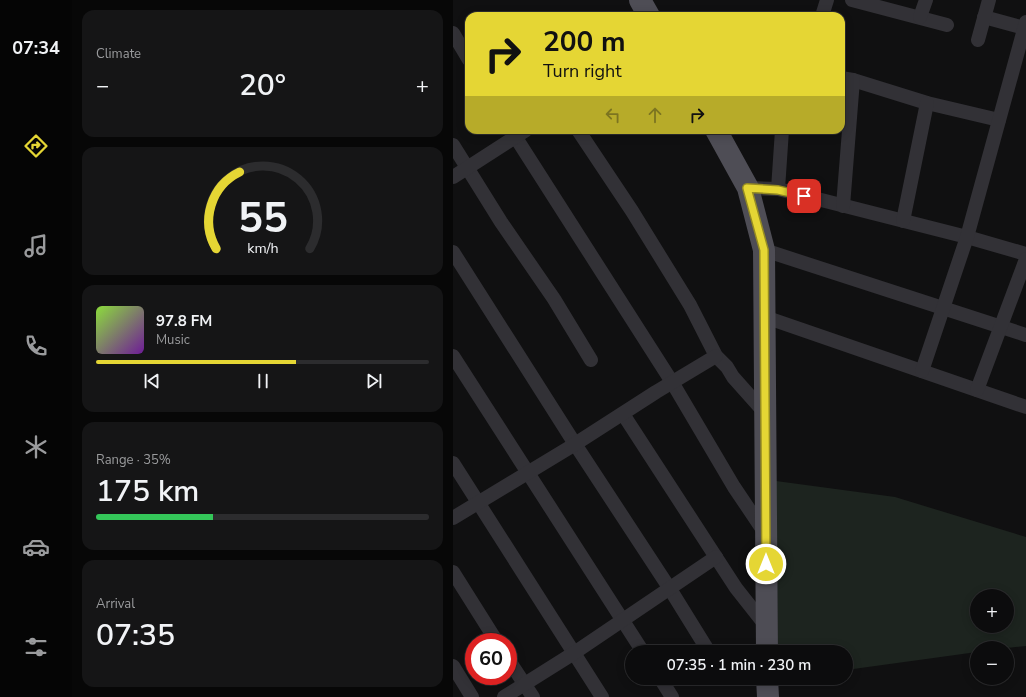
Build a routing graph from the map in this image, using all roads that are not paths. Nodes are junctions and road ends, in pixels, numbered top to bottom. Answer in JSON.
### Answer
{"nodes":[{"id":1,"x":827,"y":0,"type":"edge"},
{"id":2,"x":852,"y":0,"type":"edge"},
{"id":3,"x":926,"y":0,"type":"edge"},
{"id":4,"x":989,"y":0,"type":"edge"},
{"id":5,"x":822,"y":12,"type":"edge"},
{"id":6,"x":920,"y":17,"type":"junction"},
{"id":7,"x":984,"y":17,"type":"junction"},
{"id":8,"x":947,"y":25,"type":"dead end"},
{"id":9,"x":1025,"y":25,"type":"edge"},
{"id":10,"x":453,"y":33,"type":"edge"},
{"id":11,"x":978,"y":40,"type":"dead end"},
{"id":12,"x":465,"y":53,"type":"edge"},
{"id":13,"x":847,"y":79,"type":"edge"},
{"id":14,"x":927,"y":104,"type":"junction"},
{"id":15,"x":999,"y":120,"type":"junction"},
{"id":16,"x":514,"y":134,"type":"edge"},
{"id":17,"x":518,"y":134,"type":"edge"},
{"id":18,"x":581,"y":134,"type":"edge"},
{"id":19,"x":718,"y":134,"type":"edge"},
{"id":20,"x":782,"y":134,"type":"edge"},
{"id":21,"x":453,"y":145,"type":"edge"},
{"id":22,"x":467,"y":168,"type":"junction"},
{"id":23,"x":453,"y":177,"type":"edge"},
{"id":24,"x":747,"y":188,"type":"junction"},
{"id":25,"x":778,"y":190,"type":"junction"},
{"id":26,"x":843,"y":206,"type":"junction"},
{"id":27,"x":903,"y":221,"type":"junction"},
{"id":28,"x":967,"y":237,"type":"junction"},
{"id":29,"x":764,"y":250,"type":"junction"},
{"id":30,"x":453,"y":252,"type":"edge"},
{"id":31,"x":1026,"y":254,"type":"edge"},
{"id":32,"x":1026,"y":259,"type":"edge"},
{"id":33,"x":943,"y":308,"type":"junction"},
{"id":34,"x":765,"y":317,"type":"junction"},
{"id":35,"x":1000,"y":327,"type":"junction"},
{"id":36,"x":1026,"y":335,"type":"edge"},
{"id":37,"x":453,"y":356,"type":"edge"},
{"id":38,"x":716,"y":356,"type":"junction"},
{"id":39,"x":591,"y":360,"type":"dead end"},
{"id":40,"x":922,"y":371,"type":"junction"},
{"id":41,"x":672,"y":382,"type":"junction"},
{"id":42,"x":977,"y":390,"type":"junction"},
{"id":43,"x":1026,"y":407,"type":"edge"},
{"id":44,"x":623,"y":414,"type":"junction"},
{"id":45,"x":766,"y":414,"type":"junction"},
{"id":46,"x":575,"y":444,"type":"junction"},
{"id":47,"x":453,"y":463,"type":"edge"},
{"id":48,"x":528,"y":472,"type":"junction"},
{"id":49,"x":478,"y":502,"type":"junction"},
{"id":50,"x":453,"y":518,"type":"edge"},
{"id":51,"x":765,"y":534,"type":"junction"},
{"id":52,"x":715,"y":557,"type":"junction"},
{"id":53,"x":453,"y":572,"type":"edge"},
{"id":54,"x":670,"y":589,"type":"junction"},
{"id":55,"x":623,"y":619,"type":"junction"},
{"id":56,"x":766,"y":626,"type":"junction"},
{"id":57,"x":491,"y":633,"type":"edge"},
{"id":58,"x":639,"y":645,"type":"edge"},
{"id":59,"x":705,"y":645,"type":"edge"},
{"id":60,"x":767,"y":645,"type":"edge"},
{"id":61,"x":574,"y":653,"type":"junction"},
{"id":62,"x":453,"y":666,"type":"edge"},
{"id":63,"x":517,"y":673,"type":"edge"},
{"id":64,"x":524,"y":684,"type":"junction"},
{"id":65,"x":664,"y":685,"type":"edge"},
{"id":66,"x":767,"y":685,"type":"edge"},
{"id":67,"x":473,"y":697,"type":"edge"},
{"id":68,"x":504,"y":697,"type":"edge"},
{"id":69,"x":533,"y":697,"type":"edge"},
{"id":70,"x":603,"y":697,"type":"edge"},
{"id":71,"x":672,"y":697,"type":"edge"},
{"id":72,"x":768,"y":697,"type":"edge"}],
"edges":[{"from":1,"to":5,"type":"street"},
{"from":2,"to":6,"type":"street"},
{"from":3,"to":6,"type":"street"},
{"from":4,"to":7,"type":"street"},
{"from":6,"to":8,"type":"street"},
{"from":7,"to":9,"type":"street"},
{"from":7,"to":11,"type":"street"},
{"from":9,"to":15,"type":"street"},
{"from":10,"to":12,"type":"street"},
{"from":13,"to":14,"type":"street"},
{"from":13,"to":26,"type":"street"},
{"from":14,"to":15,"type":"street"},
{"from":14,"to":27,"type":"street"},
{"from":15,"to":28,"type":"street"},
{"from":16,"to":22,"type":"street"},
{"from":17,"to":41,"type":"street"},
{"from":18,"to":38,"type":"street"},
{"from":19,"to":24,"type":"main road"},
{"from":20,"to":25,"type":"street"},
{"from":21,"to":22,"type":"street"},
{"from":22,"to":23,"type":"street"},
{"from":22,"to":39,"type":"street"},
{"from":24,"to":25,"type":"street"},
{"from":24,"to":29,"type":"main road"},
{"from":25,"to":26,"type":"street"},
{"from":26,"to":27,"type":"street"},
{"from":27,"to":28,"type":"street"},
{"from":28,"to":31,"type":"street"},
{"from":28,"to":33,"type":"street"},
{"from":29,"to":33,"type":"street"},
{"from":29,"to":34,"type":"main road"},
{"from":30,"to":46,"type":"street"},
{"from":32,"to":35,"type":"street"},
{"from":33,"to":35,"type":"street"},
{"from":33,"to":40,"type":"street"},
{"from":34,"to":40,"type":"street"},
{"from":34,"to":45,"type":"main road"},
{"from":35,"to":36,"type":"street"},
{"from":35,"to":42,"type":"street"},
{"from":37,"to":48,"type":"street"},
{"from":38,"to":41,"type":"street"},
{"from":38,"to":45,"type":"street"},
{"from":40,"to":42,"type":"street"},
{"from":41,"to":44,"type":"street"},
{"from":41,"to":51,"type":"street"},
{"from":42,"to":43,"type":"street"},
{"from":44,"to":46,"type":"street"},
{"from":44,"to":52,"type":"street"},
{"from":45,"to":51,"type":"main road"},
{"from":46,"to":48,"type":"street"},
{"from":46,"to":54,"type":"street"},
{"from":47,"to":49,"type":"street"},
{"from":48,"to":49,"type":"street"},
{"from":48,"to":55,"type":"street"},
{"from":49,"to":50,"type":"street"},
{"from":49,"to":61,"type":"street"},
{"from":51,"to":56,"type":"main road"},
{"from":52,"to":54,"type":"street"},
{"from":52,"to":56,"type":"street"},
{"from":53,"to":57,"type":"street"},
{"from":54,"to":55,"type":"street"},
{"from":54,"to":59,"type":"street"},
{"from":55,"to":58,"type":"street"},
{"from":55,"to":61,"type":"street"},
{"from":56,"to":60,"type":"main road"},
{"from":61,"to":64,"type":"street"},
{"from":61,"to":70,"type":"street"},
{"from":62,"to":67,"type":"street"},
{"from":63,"to":64,"type":"street"},
{"from":64,"to":68,"type":"street"},
{"from":64,"to":69,"type":"street"},
{"from":65,"to":71,"type":"street"},
{"from":66,"to":72,"type":"main road"}]}
